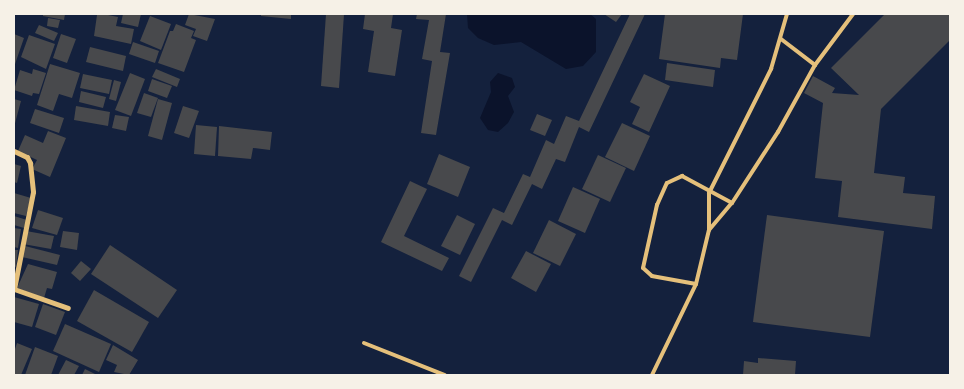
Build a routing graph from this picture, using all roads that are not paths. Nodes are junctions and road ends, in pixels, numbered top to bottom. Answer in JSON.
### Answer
{"nodes":[{"id":1,"x":787,"y":14,"type":"edge"},
{"id":2,"x":853,"y":14,"type":"edge"},
{"id":3,"x":781,"y":39,"type":"junction"},
{"id":4,"x":815,"y":64,"type":"junction"},
{"id":5,"x":14,"y":151,"type":"edge"},
{"id":6,"x":709,"y":193,"type":"junction"},
{"id":7,"x":732,"y":203,"type":"junction"},
{"id":8,"x":709,"y":230,"type":"junction"},
{"id":9,"x":696,"y":284,"type":"junction"},
{"id":10,"x":14,"y":289,"type":"edge"},
{"id":11,"x":68,"y":308,"type":"dead end"},
{"id":12,"x":364,"y":343,"type":"dead end"},
{"id":13,"x":446,"y":375,"type":"edge"},
{"id":14,"x":652,"y":375,"type":"edge"}],
"edges":[{"from":1,"to":3,"type":"lane"},
{"from":2,"to":4,"type":"lane"},
{"from":3,"to":4,"type":"lane"},
{"from":3,"to":6,"type":"lane"},
{"from":4,"to":7,"type":"lane"},
{"from":5,"to":10,"type":"street"},
{"from":6,"to":7,"type":"lane"},
{"from":6,"to":8,"type":"lane"},
{"from":6,"to":9,"type":"lane"},
{"from":7,"to":8,"type":"lane"},
{"from":8,"to":9,"type":"lane"},
{"from":9,"to":14,"type":"lane"},
{"from":10,"to":11,"type":"street"},
{"from":12,"to":13,"type":"lane"}]}
